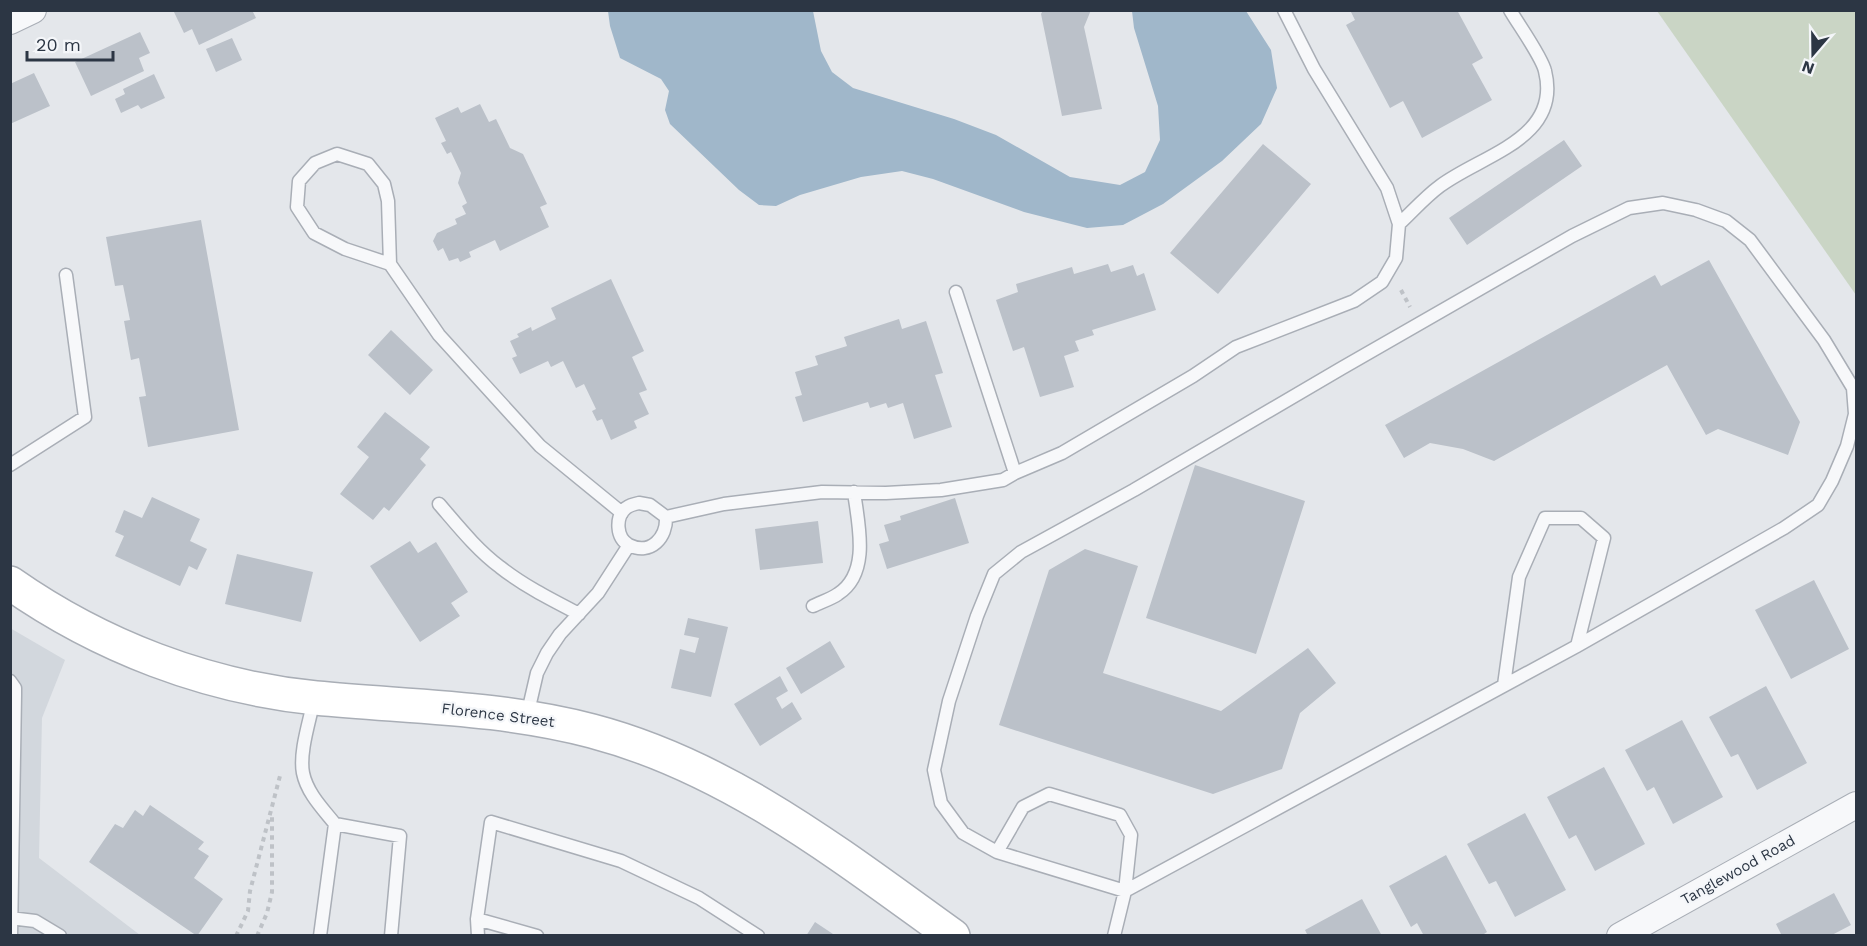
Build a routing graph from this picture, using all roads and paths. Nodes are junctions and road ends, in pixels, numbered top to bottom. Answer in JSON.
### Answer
{"nodes":[{"id":1,"x":33,"y":10,"type":"edge"},
{"id":2,"x":1284,"y":10,"type":"edge"},
{"id":3,"x":1510,"y":10,"type":"edge"},
{"id":4,"x":10,"y":21,"type":"edge"},
{"id":5,"x":1399,"y":224,"type":"junction"},
{"id":6,"x":390,"y":264,"type":"junction"},
{"id":7,"x":1389,"y":269,"type":"junction"},
{"id":8,"x":66,"y":275,"type":"dead end"},
{"id":9,"x":956,"y":292,"type":"dead end"},
{"id":10,"x":1419,"y":323,"type":"junction"},
{"id":11,"x":10,"y":465,"type":"edge"},
{"id":12,"x":1015,"y":474,"type":"junction"},
{"id":13,"x":854,"y":492,"type":"junction"},
{"id":14,"x":439,"y":504,"type":"dead end"},
{"id":15,"x":622,"y":513,"type":"junction"},
{"id":16,"x":666,"y":517,"type":"junction"},
{"id":17,"x":629,"y":545,"type":"junction"},
{"id":18,"x":10,"y":583,"type":"edge"},
{"id":19,"x":813,"y":606,"type":"dead end"},
{"id":20,"x":579,"y":614,"type":"junction"},
{"id":21,"x":1577,"y":646,"type":"junction"},
{"id":22,"x":10,"y":681,"type":"edge"},
{"id":23,"x":1504,"y":685,"type":"junction"},
{"id":24,"x":314,"y":698,"type":"junction"},
{"id":25,"x":527,"y":717,"type":"junction"},
{"id":26,"x":281,"y":765,"type":"dead end"},
{"id":27,"x":1857,"y":805,"type":"edge"},
{"id":28,"x":272,"y":806,"type":"junction"},
{"id":29,"x":335,"y":824,"type":"junction"},
{"id":30,"x":997,"y":852,"type":"junction"},
{"id":31,"x":1125,"y":891,"type":"junction"},
{"id":32,"x":11,"y":918,"type":"edge"},
{"id":33,"x":477,"y":919,"type":"junction"},
{"id":34,"x":11,"y":936,"type":"edge"},
{"id":35,"x":60,"y":936,"type":"edge"},
{"id":36,"x":237,"y":936,"type":"edge"},
{"id":37,"x":257,"y":936,"type":"edge"},
{"id":38,"x":320,"y":936,"type":"edge"},
{"id":39,"x":392,"y":936,"type":"edge"},
{"id":40,"x":478,"y":936,"type":"edge"},
{"id":41,"x":537,"y":936,"type":"edge"},
{"id":42,"x":758,"y":936,"type":"edge"},
{"id":43,"x":953,"y":936,"type":"edge"},
{"id":44,"x":1114,"y":936,"type":"edge"},
{"id":45,"x":1620,"y":936,"type":"edge"}],
"edges":[{"from":1,"to":4,"type":"street"},
{"from":2,"to":5,"type":"lane"},
{"from":3,"to":5,"type":"lane"},
{"from":5,"to":7,"type":"lane"},
{"from":6,"to":6,"type":"lane"},
{"from":6,"to":15,"type":"lane"},
{"from":7,"to":10,"type":"path"},
{"from":7,"to":12,"type":"lane"},
{"from":8,"to":11,"type":"lane"},
{"from":9,"to":12,"type":"lane"},
{"from":10,"to":21,"type":"lane"},
{"from":10,"to":30,"type":"lane"},
{"from":12,"to":13,"type":"lane"},
{"from":13,"to":16,"type":"lane"},
{"from":13,"to":19,"type":"lane"},
{"from":14,"to":20,"type":"lane"},
{"from":15,"to":16,"type":"lane"},
{"from":15,"to":17,"type":"lane"},
{"from":16,"to":17,"type":"lane"},
{"from":17,"to":20,"type":"lane"},
{"from":18,"to":24,"type":"street","name":"Florence Street"},
{"from":20,"to":25,"type":"lane"},
{"from":21,"to":23,"type":"lane"},
{"from":21,"to":23,"type":"lane"},
{"from":22,"to":32,"type":"lane"},
{"from":23,"to":31,"type":"lane"},
{"from":24,"to":25,"type":"street","name":"Florence Street"},
{"from":24,"to":29,"type":"lane"},
{"from":25,"to":43,"type":"street","name":"Florence Street"},
{"from":26,"to":28,"type":"path"},
{"from":27,"to":45,"type":"street","name":"Tanglewood Road"},
{"from":28,"to":36,"type":"path"},
{"from":28,"to":37,"type":"path"},
{"from":29,"to":38,"type":"lane"},
{"from":29,"to":39,"type":"lane"},
{"from":30,"to":31,"type":"lane"},
{"from":30,"to":31,"type":"lane"},
{"from":31,"to":44,"type":"lane"},
{"from":32,"to":34,"type":"lane"},
{"from":32,"to":35,"type":"lane"},
{"from":33,"to":40,"type":"lane"},
{"from":33,"to":41,"type":"lane"},
{"from":33,"to":42,"type":"lane"}]}
